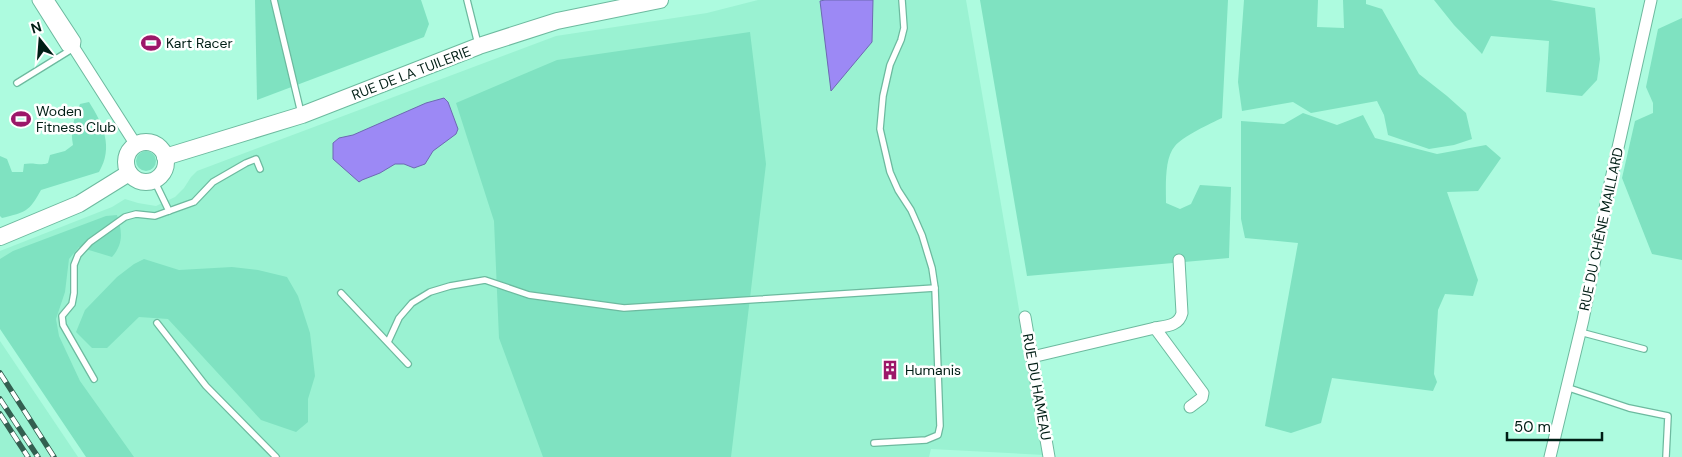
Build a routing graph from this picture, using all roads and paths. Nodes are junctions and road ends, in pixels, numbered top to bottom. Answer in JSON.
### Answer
{"nodes":[{"id":1,"x":38,"y":0,"type":"edge"},
{"id":2,"x":48,"y":0,"type":"edge"},
{"id":3,"x":274,"y":0,"type":"edge"},
{"id":4,"x":467,"y":0,"type":"edge"},
{"id":5,"x":660,"y":0,"type":"edge"},
{"id":6,"x":902,"y":0,"type":"edge"},
{"id":7,"x":1651,"y":0,"type":"edge"},
{"id":8,"x":479,"y":46,"type":"junction"},
{"id":9,"x":74,"y":48,"type":"junction"},
{"id":10,"x":17,"y":83,"type":"dead end"},
{"id":11,"x":302,"y":115,"type":"junction"},
{"id":12,"x":136,"y":145,"type":"junction"},
{"id":13,"x":165,"y":157,"type":"junction"},
{"id":14,"x":260,"y":169,"type":"dead end"},
{"id":15,"x":128,"y":172,"type":"junction"},
{"id":16,"x":154,"y":180,"type":"junction"},
{"id":17,"x":169,"y":211,"type":"junction"},
{"id":18,"x":0,"y":237,"type":"edge"},
{"id":19,"x":1179,"y":260,"type":"dead end"},
{"id":20,"x":935,"y":288,"type":"junction"},
{"id":21,"x":341,"y":294,"type":"dead end"},
{"id":22,"x":1025,"y":317,"type":"dead end"},
{"id":23,"x":157,"y":323,"type":"dead end"},
{"id":24,"x":1155,"y":328,"type":"junction"},
{"id":25,"x":1580,"y":332,"type":"junction"},
{"id":26,"x":388,"y":342,"type":"junction"},
{"id":27,"x":1644,"y":349,"type":"dead end"},
{"id":28,"x":1032,"y":357,"type":"junction"},
{"id":29,"x":408,"y":364,"type":"dead end"},
{"id":30,"x":94,"y":380,"type":"dead end"},
{"id":31,"x":1566,"y":387,"type":"junction"},
{"id":32,"x":1190,"y":407,"type":"dead end"},
{"id":33,"x":874,"y":443,"type":"dead end"},
{"id":34,"x":276,"y":457,"type":"edge"},
{"id":35,"x":1049,"y":457,"type":"edge"},
{"id":36,"x":1550,"y":457,"type":"edge"},
{"id":37,"x":1666,"y":457,"type":"edge"}],
"edges":[{"from":1,"to":9,"type":"street"},
{"from":2,"to":9,"type":"street"},
{"from":3,"to":11,"type":"lane"},
{"from":4,"to":8,"type":"lane"},
{"from":5,"to":8,"type":"street","name":"RUE DE LA TUILERIE"},
{"from":6,"to":20,"type":"lane"},
{"from":7,"to":25,"type":"street","name":"RUE DU CHÊNE MAILLARD"},
{"from":8,"to":11,"type":"street","name":"RUE DE LA TUILERIE"},
{"from":9,"to":10,"type":"lane"},
{"from":9,"to":12,"type":"street"},
{"from":11,"to":13,"type":"street","name":"RUE DE LA TUILERIE"},
{"from":12,"to":13,"type":"street"},
{"from":12,"to":15,"type":"street"},
{"from":13,"to":16,"type":"street"},
{"from":14,"to":17,"type":"lane"},
{"from":15,"to":16,"type":"street"},
{"from":15,"to":18,"type":"street"},
{"from":16,"to":17,"type":"lane"},
{"from":17,"to":30,"type":"lane"},
{"from":19,"to":24,"type":"street"},
{"from":20,"to":26,"type":"lane"},
{"from":20,"to":33,"type":"lane"},
{"from":21,"to":26,"type":"lane"},
{"from":22,"to":28,"type":"street","name":"RUE DU HAMEAU"},
{"from":23,"to":34,"type":"lane"},
{"from":24,"to":28,"type":"street"},
{"from":24,"to":32,"type":"street"},
{"from":25,"to":27,"type":"lane"},
{"from":25,"to":31,"type":"street","name":"RUE DU CHÊNE MAILLARD"},
{"from":26,"to":29,"type":"lane"},
{"from":28,"to":35,"type":"street","name":"RUE DU HAMEAU"},
{"from":31,"to":36,"type":"street","name":"RUE DU CHÊNE MAILLARD"},
{"from":31,"to":37,"type":"lane"}]}
